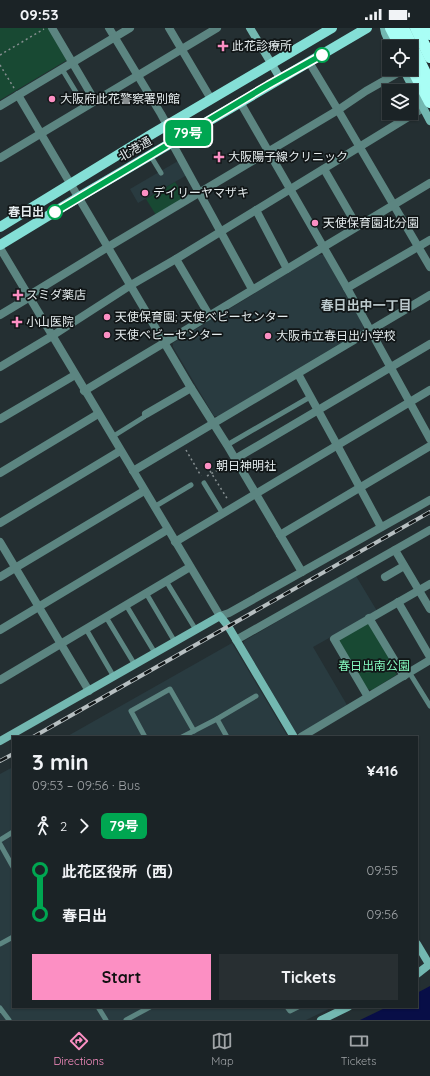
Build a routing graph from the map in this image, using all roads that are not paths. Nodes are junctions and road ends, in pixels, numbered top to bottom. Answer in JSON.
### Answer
{"nodes":[{"id":1,"x":52,"y":28,"type":"edge"},
{"id":2,"x":109,"y":28,"type":"edge"},
{"id":3,"x":130,"y":28,"type":"edge"},
{"id":4,"x":169,"y":28,"type":"edge"},
{"id":5,"x":216,"y":28,"type":"edge"},
{"id":6,"x":250,"y":28,"type":"edge"},
{"id":7,"x":332,"y":28,"type":"edge"},
{"id":8,"x":366,"y":28,"type":"edge"},
{"id":9,"x":384,"y":28,"type":"edge"},
{"id":10,"x":391,"y":28,"type":"edge"},
{"id":11,"x":403,"y":28,"type":"edge"},
{"id":12,"x":416,"y":28,"type":"edge"},
{"id":13,"x":115,"y":37,"type":"junction"},
{"id":14,"x":388,"y":40,"type":"edge"},
{"id":15,"x":397,"y":40,"type":"edge"},
{"id":16,"x":182,"y":49,"type":"junction"},
{"id":17,"x":430,"y":57,"type":"edge"},
{"id":18,"x":74,"y":62,"type":"junction"},
{"id":19,"x":309,"y":62,"type":"junction"},
{"id":20,"x":272,"y":64,"type":"junction"},
{"id":21,"x":62,"y":69,"type":"junction"},
{"id":22,"x":138,"y":75,"type":"junction"},
{"id":23,"x":392,"y":76,"type":"edge"},
{"id":24,"x":411,"y":76,"type":"edge"},
{"id":25,"x":280,"y":78,"type":"junction"},
{"id":26,"x":430,"y":82,"type":"edge"},
{"id":27,"x":17,"y":93,"type":"junction"},
{"id":28,"x":211,"y":99,"type":"junction"},
{"id":29,"x":96,"y":101,"type":"junction"},
{"id":30,"x":240,"y":102,"type":"junction"},
{"id":31,"x":427,"y":105,"type":"edge"},
{"id":32,"x":0,"y":106,"type":"edge"},
{"id":33,"x":85,"y":107,"type":"junction"},
{"id":34,"x":338,"y":110,"type":"junction"},
{"id":35,"x":430,"y":121,"type":"edge"},
{"id":36,"x":167,"y":125,"type":"junction"},
{"id":37,"x":42,"y":133,"type":"junction"},
{"id":38,"x":172,"y":143,"type":"junction"},
{"id":39,"x":360,"y":147,"type":"junction"},
{"id":40,"x":268,"y":151,"type":"junction"},
{"id":41,"x":150,"y":156,"type":"junction"},
{"id":42,"x":0,"y":158,"type":"edge"},
{"id":43,"x":324,"y":169,"type":"junction"},
{"id":44,"x":161,"y":173,"type":"dead end"},
{"id":45,"x":430,"y":183,"type":"edge"},
{"id":46,"x":71,"y":184,"type":"junction"},
{"id":47,"x":290,"y":189,"type":"junction"},
{"id":48,"x":199,"y":192,"type":"junction"},
{"id":49,"x":79,"y":197,"type":"junction"},
{"id":50,"x":393,"y":205,"type":"junction"},
{"id":51,"x":256,"y":210,"type":"junction"},
{"id":52,"x":357,"y":226,"type":"junction"},
{"id":53,"x":0,"y":227,"type":"edge"},
{"id":54,"x":220,"y":232,"type":"junction"},
{"id":55,"x":430,"y":240,"type":"edge"},
{"id":56,"x":0,"y":245,"type":"edge"},
{"id":57,"x":108,"y":247,"type":"junction"},
{"id":58,"x":323,"y":247,"type":"junction"},
{"id":59,"x":418,"y":247,"type":"junction"},
{"id":60,"x":0,"y":248,"type":"edge"},
{"id":61,"x":176,"y":259,"type":"junction"},
{"id":62,"x":430,"y":267,"type":"edge"},
{"id":63,"x":287,"y":269,"type":"junction"},
{"id":64,"x":130,"y":284,"type":"junction"},
{"id":65,"x":347,"y":288,"type":"junction"},
{"id":66,"x":252,"y":290,"type":"junction"},
{"id":67,"x":430,"y":295,"type":"edge"},
{"id":68,"x":28,"y":296,"type":"junction"},
{"id":69,"x":0,"y":315,"type":"edge"},
{"id":70,"x":210,"y":315,"type":"junction"},
{"id":71,"x":370,"y":331,"type":"junction"},
{"id":72,"x":52,"y":336,"type":"junction"},
{"id":73,"x":166,"y":343,"type":"junction"},
{"id":74,"x":430,"y":344,"type":"edge"},
{"id":75,"x":0,"y":367,"type":"edge"},
{"id":76,"x":390,"y":367,"type":"junction"},
{"id":77,"x":298,"y":374,"type":"junction"},
{"id":78,"x":75,"y":375,"type":"junction"},
{"id":79,"x":191,"y":388,"type":"junction"},
{"id":80,"x":430,"y":390,"type":"edge"},
{"id":81,"x":84,"y":391,"type":"junction"},
{"id":82,"x":310,"y":397,"type":"junction"},
{"id":83,"x":409,"y":402,"type":"junction"},
{"id":84,"x":318,"y":411,"type":"junction"},
{"id":85,"x":98,"y":414,"type":"junction"},
{"id":86,"x":146,"y":414,"type":"joint"},
{"id":87,"x":0,"y":419,"type":"edge"},
{"id":88,"x":214,"y":424,"type":"junction"},
{"id":89,"x":112,"y":437,"type":"junction"},
{"id":90,"x":430,"y":438,"type":"edge"},
{"id":91,"x":227,"y":445,"type":"junction"},
{"id":92,"x":337,"y":445,"type":"junction"},
{"id":93,"x":430,"y":446,"type":"edge"},
{"id":94,"x":120,"y":451,"type":"junction"},
{"id":95,"x":235,"y":459,"type":"junction"},
{"id":96,"x":133,"y":471,"type":"junction"},
{"id":97,"x":0,"y":473,"type":"edge"},
{"id":98,"x":204,"y":483,"type":"dead end"},
{"id":99,"x":191,"y":485,"type":"dead end"},
{"id":100,"x":360,"y":487,"type":"junction"},
{"id":101,"x":144,"y":491,"type":"junction"},
{"id":102,"x":256,"y":494,"type":"junction"},
{"id":103,"x":430,"y":500,"type":"edge"},
{"id":104,"x":154,"y":507,"type":"junction"},
{"id":105,"x":223,"y":514,"type":"junction"},
{"id":106,"x":0,"y":523,"type":"edge"},
{"id":107,"x":381,"y":527,"type":"junction"},
{"id":108,"x":167,"y":530,"type":"junction"},
{"id":109,"x":430,"y":530,"type":"edge"},
{"id":110,"x":280,"y":535,"type":"junction"},
{"id":111,"x":0,"y":542,"type":"edge"},
{"id":112,"x":175,"y":542,"type":"junction"},
{"id":113,"x":395,"y":550,"type":"junction"},
{"id":114,"x":404,"y":566,"type":"junction"},
{"id":115,"x":16,"y":567,"type":"junction"},
{"id":116,"x":190,"y":567,"type":"junction"},
{"id":117,"x":302,"y":572,"type":"junction"},
{"id":118,"x":0,"y":577,"type":"edge"},
{"id":119,"x":385,"y":577,"type":"dead end"},
{"id":120,"x":166,"y":581,"type":"junction"},
{"id":121,"x":430,"y":584,"type":"edge"},
{"id":122,"x":419,"y":590,"type":"junction"},
{"id":123,"x":146,"y":593,"type":"junction"},
{"id":124,"x":398,"y":602,"type":"junction"},
{"id":125,"x":126,"y":605,"type":"junction"},
{"id":126,"x":39,"y":607,"type":"junction"},
{"id":127,"x":430,"y":609,"type":"edge"},
{"id":128,"x":220,"y":616,"type":"junction"},
{"id":129,"x":106,"y":617,"type":"junction"},
{"id":130,"x":369,"y":618,"type":"junction"},
{"id":131,"x":86,"y":629,"type":"junction"},
{"id":132,"x":0,"y":630,"type":"edge"},
{"id":133,"x":196,"y":630,"type":"junction"},
{"id":134,"x":236,"y":640,"type":"junction"},
{"id":135,"x":175,"y":642,"type":"junction"},
{"id":136,"x":61,"y":644,"type":"junction"},
{"id":137,"x":155,"y":653,"type":"junction"},
{"id":138,"x":430,"y":657,"type":"edge"},
{"id":139,"x":430,"y":660,"type":"edge"},
{"id":140,"x":134,"y":665,"type":"junction"},
{"id":141,"x":406,"y":674,"type":"junction"},
{"id":142,"x":114,"y":677,"type":"junction"},
{"id":143,"x":0,"y":680,"type":"edge"},
{"id":144,"x":89,"y":691,"type":"junction"},
{"id":145,"x":256,"y":696,"type":"dead end"},
{"id":146,"x":368,"y":697,"type":"junction"},
{"id":147,"x":430,"y":706,"type":"edge"},
{"id":148,"x":217,"y":719,"type":"junction"},
{"id":149,"x":194,"y":731,"type":"junction"},
{"id":150,"x":144,"y":736,"type":"edge"},
{"id":151,"x":184,"y":736,"type":"edge"},
{"id":152,"x":226,"y":736,"type":"edge"},
{"id":153,"x":293,"y":736,"type":"edge"},
{"id":154,"x":303,"y":736,"type":"edge"},
{"id":155,"x":0,"y":741,"type":"edge"},
{"id":156,"x":12,"y":833,"type":"edge"},
{"id":157,"x":0,"y":840,"type":"edge"},
{"id":158,"x":0,"y":844,"type":"edge"},
{"id":159,"x":12,"y":864,"type":"edge"},
{"id":160,"x":12,"y":938,"type":"edge"},
{"id":161,"x":0,"y":944,"type":"edge"},
{"id":162,"x":418,"y":946,"type":"edge"},
{"id":163,"x":430,"y":964,"type":"edge"},
{"id":164,"x":418,"y":974,"type":"edge"},
{"id":165,"x":0,"y":1008,"type":"edge"},
{"id":166,"x":99,"y":1008,"type":"edge"},
{"id":167,"x":148,"y":1008,"type":"edge"},
{"id":168,"x":288,"y":1008,"type":"edge"},
{"id":169,"x":296,"y":1008,"type":"edge"},
{"id":170,"x":346,"y":1008,"type":"edge"},
{"id":171,"x":9,"y":1020,"type":"edge"},
{"id":172,"x":106,"y":1020,"type":"edge"},
{"id":173,"x":126,"y":1020,"type":"edge"},
{"id":174,"x":321,"y":1020,"type":"edge"}],
"edges":[{"from":1,"to":18,"type":"street"},
{"from":2,"to":13,"type":"street"},
{"from":3,"to":13,"type":"street"},
{"from":4,"to":16,"type":"street"},
{"from":5,"to":16,"type":"street"},
{"from":6,"to":20,"type":"street"},
{"from":7,"to":20,"type":"main road","name":"北港通"},
{"from":8,"to":19,"type":"main road","name":"北港通"},
{"from":9,"to":14,"type":"street"},
{"from":10,"to":15,"type":"highway"},
{"from":11,"to":26,"type":"highway"},
{"from":12,"to":17,"type":"highway"},
{"from":13,"to":18,"type":"street"},
{"from":13,"to":22,"type":"street"},
{"from":16,"to":22,"type":"street"},
{"from":16,"to":28,"type":"street"},
{"from":18,"to":21,"type":"street"},
{"from":18,"to":29,"type":"street"},
{"from":19,"to":25,"type":"main road","name":"北港通"},
{"from":19,"to":34,"type":"street"},
{"from":20,"to":25,"type":"street"},
{"from":20,"to":28,"type":"main road","name":"北港通"},
{"from":21,"to":27,"type":"street"},
{"from":21,"to":33,"type":"lane"},
{"from":22,"to":29,"type":"street"},
{"from":22,"to":36,"type":"street"},
{"from":23,"to":34,"type":"street"},
{"from":24,"to":31,"type":"highway"},
{"from":25,"to":30,"type":"main road","name":"北港通"},
{"from":27,"to":32,"type":"street"},
{"from":27,"to":37,"type":"street"},
{"from":28,"to":36,"type":"main road","name":"北港通"},
{"from":29,"to":33,"type":"street"},
{"from":30,"to":38,"type":"main road","name":"北港通"},
{"from":30,"to":40,"type":"street"},
{"from":31,"to":35,"type":"street"},
{"from":31,"to":39,"type":"street"},
{"from":33,"to":37,"type":"street"},
{"from":34,"to":39,"type":"street"},
{"from":34,"to":40,"type":"street"},
{"from":36,"to":38,"type":"street"},
{"from":36,"to":46,"type":"main road","name":"北港通"},
{"from":37,"to":42,"type":"street"},
{"from":37,"to":46,"type":"street"},
{"from":38,"to":41,"type":"main road","name":"北港通"},
{"from":38,"to":48,"type":"street"},
{"from":39,"to":43,"type":"street"},
{"from":39,"to":50,"type":"street"},
{"from":40,"to":47,"type":"street"},
{"from":40,"to":48,"type":"street"},
{"from":41,"to":44,"type":"lane"},
{"from":41,"to":49,"type":"main road","name":"北港通"},
{"from":43,"to":47,"type":"street"},
{"from":43,"to":52,"type":"street"},
{"from":45,"to":50,"type":"street"},
{"from":46,"to":49,"type":"street"},
{"from":46,"to":53,"type":"main road","name":"北港通"},
{"from":47,"to":51,"type":"street"},
{"from":47,"to":58,"type":"street"},
{"from":48,"to":54,"type":"street"},
{"from":48,"to":57,"type":"street"},
{"from":49,"to":56,"type":"main road","name":"北港通"},
{"from":49,"to":57,"type":"street"},
{"from":50,"to":52,"type":"street"},
{"from":50,"to":59,"type":"street"},
{"from":51,"to":54,"type":"street"},
{"from":51,"to":63,"type":"street"},
{"from":52,"to":58,"type":"street"},
{"from":54,"to":61,"type":"street"},
{"from":54,"to":66,"type":"street"},
{"from":55,"to":59,"type":"street"},
{"from":57,"to":64,"type":"street"},
{"from":57,"to":68,"type":"street"},
{"from":58,"to":63,"type":"street"},
{"from":58,"to":65,"type":"street"},
{"from":59,"to":62,"type":"street"},
{"from":59,"to":65,"type":"street"},
{"from":60,"to":68,"type":"street"},
{"from":61,"to":64,"type":"street"},
{"from":61,"to":70,"type":"street"},
{"from":63,"to":66,"type":"street"},
{"from":64,"to":72,"type":"street"},
{"from":64,"to":73,"type":"street"},
{"from":65,"to":71,"type":"street"},
{"from":66,"to":70,"type":"street"},
{"from":67,"to":71,"type":"street"},
{"from":68,"to":69,"type":"street"},
{"from":68,"to":72,"type":"street"},
{"from":70,"to":73,"type":"street"},
{"from":71,"to":76,"type":"street"},
{"from":71,"to":77,"type":"street"},
{"from":72,"to":75,"type":"street"},
{"from":72,"to":78,"type":"street"},
{"from":73,"to":79,"type":"street"},
{"from":73,"to":81,"type":"street"},
{"from":74,"to":76,"type":"street"},
{"from":76,"to":83,"type":"street"},
{"from":76,"to":84,"type":"street"},
{"from":77,"to":82,"type":"street"},
{"from":77,"to":88,"type":"street"},
{"from":78,"to":81,"type":"street"},
{"from":78,"to":87,"type":"street"},
{"from":79,"to":86,"type":"street"},
{"from":79,"to":88,"type":"street"},
{"from":80,"to":83,"type":"street"},
{"from":81,"to":85,"type":"street"},
{"from":82,"to":84,"type":"street"},
{"from":82,"to":91,"type":"lane"},
{"from":83,"to":90,"type":"street"},
{"from":83,"to":92,"type":"street"},
{"from":84,"to":92,"type":"street"},
{"from":84,"to":95,"type":"street"},
{"from":85,"to":89,"type":"street"},
{"from":85,"to":97,"type":"street"},
{"from":86,"to":89,"type":"lane"},
{"from":88,"to":91,"type":"street"},
{"from":88,"to":96,"type":"street"},
{"from":89,"to":94,"type":"street"},
{"from":91,"to":95,"type":"street"},
{"from":92,"to":100,"type":"street"},
{"from":92,"to":102,"type":"street"},
{"from":93,"to":100,"type":"street"},
{"from":94,"to":96,"type":"street"},
{"from":94,"to":106,"type":"street"},
{"from":95,"to":102,"type":"street"},
{"from":96,"to":101,"type":"street"},
{"from":98,"to":105,"type":"lane"},
{"from":99,"to":104,"type":"lane"},
{"from":100,"to":107,"type":"street"},
{"from":100,"to":110,"type":"street"},
{"from":101,"to":104,"type":"street"},
{"from":101,"to":115,"type":"street"},
{"from":102,"to":105,"type":"street"},
{"from":102,"to":110,"type":"street"},
{"from":103,"to":107,"type":"street"},
{"from":104,"to":108,"type":"street"},
{"from":105,"to":112,"type":"street"},
{"from":107,"to":117,"type":"street"},
{"from":108,"to":112,"type":"street"},
{"from":108,"to":126,"type":"street"},
{"from":109,"to":113,"type":"street"},
{"from":110,"to":117,"type":"street"},
{"from":111,"to":115,"type":"street"},
{"from":112,"to":116,"type":"street"},
{"from":113,"to":114,"type":"street"},
{"from":113,"to":134,"type":"street"},
{"from":114,"to":119,"type":"street"},
{"from":114,"to":122,"type":"street"},
{"from":115,"to":118,"type":"street"},
{"from":115,"to":126,"type":"street"},
{"from":116,"to":120,"type":"street"},
{"from":116,"to":128,"type":"street"},
{"from":117,"to":128,"type":"street"},
{"from":120,"to":123,"type":"street"},
{"from":120,"to":133,"type":"lane"},
{"from":121,"to":122,"type":"street"},
{"from":122,"to":124,"type":"street"},
{"from":122,"to":127,"type":"street"},
{"from":123,"to":125,"type":"street"},
{"from":123,"to":135,"type":"lane"},
{"from":124,"to":130,"type":"street"},
{"from":124,"to":138,"type":"street"},
{"from":125,"to":129,"type":"street"},
{"from":125,"to":137,"type":"lane"},
{"from":126,"to":132,"type":"street"},
{"from":126,"to":136,"type":"street"},
{"from":128,"to":133,"type":"street"},
{"from":128,"to":134,"type":"street"},
{"from":129,"to":131,"type":"street"},
{"from":129,"to":140,"type":"lane"},
{"from":130,"to":141,"type":"street"},
{"from":130,"to":146,"type":"street"},
{"from":131,"to":136,"type":"street"},
{"from":131,"to":142,"type":"lane"},
{"from":133,"to":135,"type":"street"},
{"from":134,"to":153,"type":"street"},
{"from":135,"to":137,"type":"street"},
{"from":136,"to":143,"type":"street"},
{"from":136,"to":144,"type":"street"},
{"from":137,"to":140,"type":"street"},
{"from":139,"to":141,"type":"street"},
{"from":140,"to":142,"type":"street"},
{"from":141,"to":146,"type":"street"},
{"from":141,"to":147,"type":"lane"},
{"from":142,"to":144,"type":"street"},
{"from":144,"to":155,"type":"street"},
{"from":145,"to":148,"type":"lane"},
{"from":146,"to":154,"type":"street"},
{"from":148,"to":149,"type":"lane"},
{"from":148,"to":152,"type":"lane"},
{"from":149,"to":150,"type":"lane"},
{"from":149,"to":151,"type":"lane"},
{"from":156,"to":157,"type":"lane"},
{"from":158,"to":159,"type":"lane"},
{"from":160,"to":161,"type":"lane"},
{"from":162,"to":163,"type":"street"},
{"from":163,"to":164,"type":"street"},
{"from":165,"to":171,"type":"lane"},
{"from":166,"to":172,"type":"lane"},
{"from":167,"to":173,"type":"lane"},
{"from":168,"to":169,"type":"lane"},
{"from":170,"to":174,"type":"street"}]}
